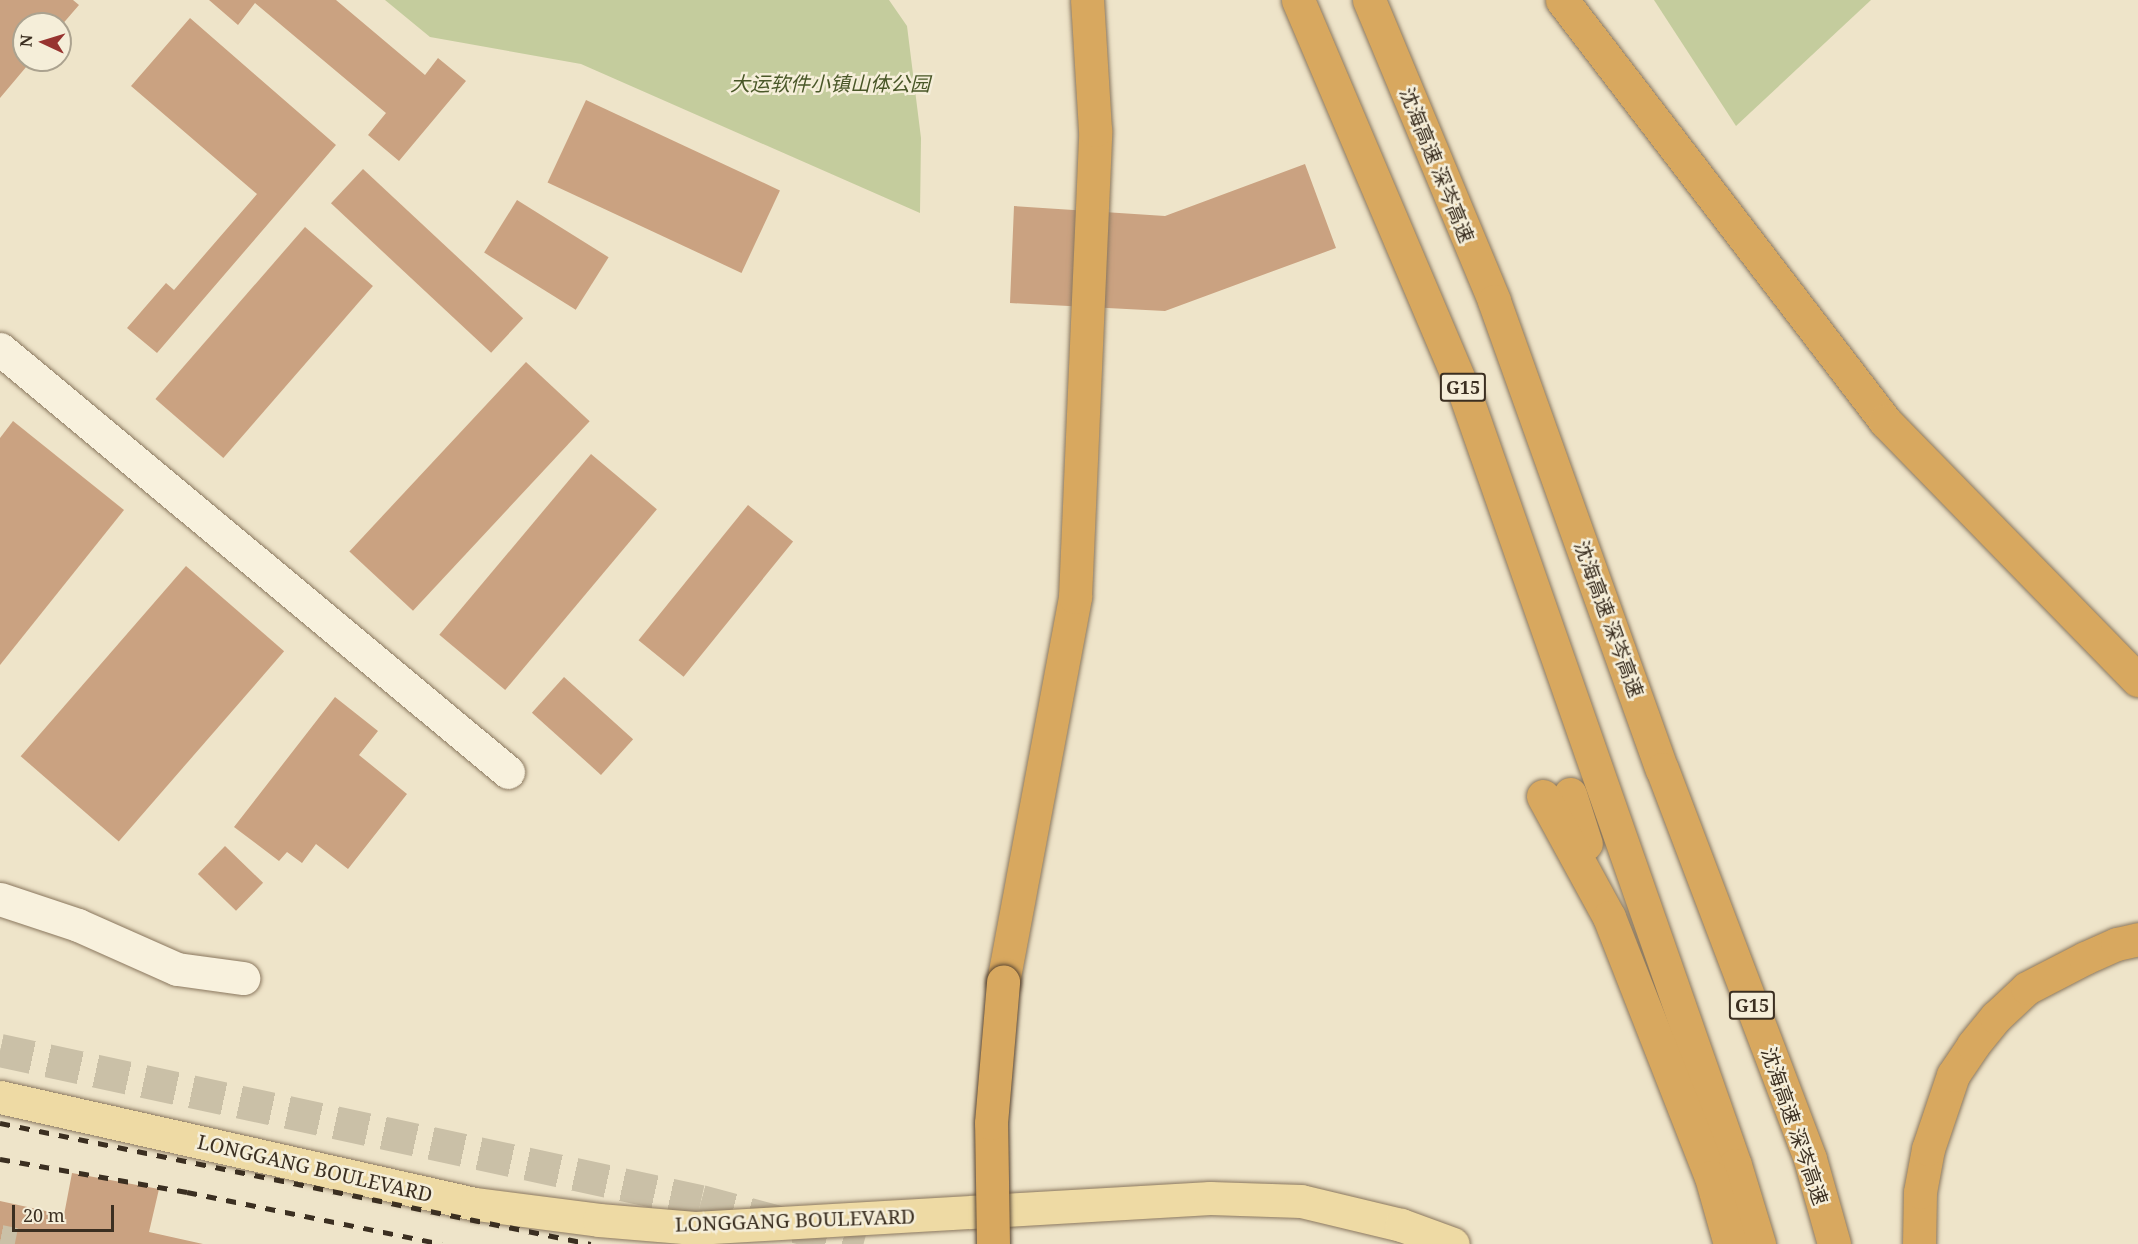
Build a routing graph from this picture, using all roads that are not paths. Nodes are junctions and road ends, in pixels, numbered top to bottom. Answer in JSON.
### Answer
{"nodes":[{"id":1,"x":1087,"y":0,"type":"edge"},
{"id":2,"x":1298,"y":0,"type":"edge"},
{"id":3,"x":1369,"y":0,"type":"edge"},
{"id":4,"x":1562,"y":0,"type":"edge"},
{"id":5,"x":0,"y":350,"type":"edge"},
{"id":6,"x":2138,"y":680,"type":"edge"},
{"id":7,"x":508,"y":771,"type":"dead end"},
{"id":8,"x":1556,"y":795,"type":"dead end"},
{"id":9,"x":0,"y":899,"type":"edge"},
{"id":10,"x":2138,"y":939,"type":"edge"},
{"id":11,"x":243,"y":978,"type":"dead end"},
{"id":12,"x":0,"y":1097,"type":"edge"},
{"id":13,"x":706,"y":1236,"type":"edge"},
{"id":14,"x":993,"y":1244,"type":"edge"},
{"id":15,"x":1453,"y":1244,"type":"edge"},
{"id":16,"x":1730,"y":1244,"type":"edge"},
{"id":17,"x":1759,"y":1244,"type":"edge"},
{"id":18,"x":1834,"y":1244,"type":"edge"},
{"id":19,"x":1919,"y":1244,"type":"edge"}],
"edges":[{"from":1,"to":14,"type":"highway","bridge":true},
{"from":2,"to":17,"type":"highway","number":"G15"},
{"from":3,"to":18,"type":"highway","name":"沈海高速 深岑高速","number":"G15"},
{"from":4,"to":6,"type":"highway"},
{"from":5,"to":7,"type":"street"},
{"from":8,"to":16,"type":"highway"},
{"from":9,"to":11,"type":"street"},
{"from":10,"to":19,"type":"highway"},
{"from":12,"to":13,"type":"main road","name":"LONGGANG BOULEVARD"},
{"from":13,"to":15,"type":"main road","name":"LONGGANG BOULEVARD"}]}
